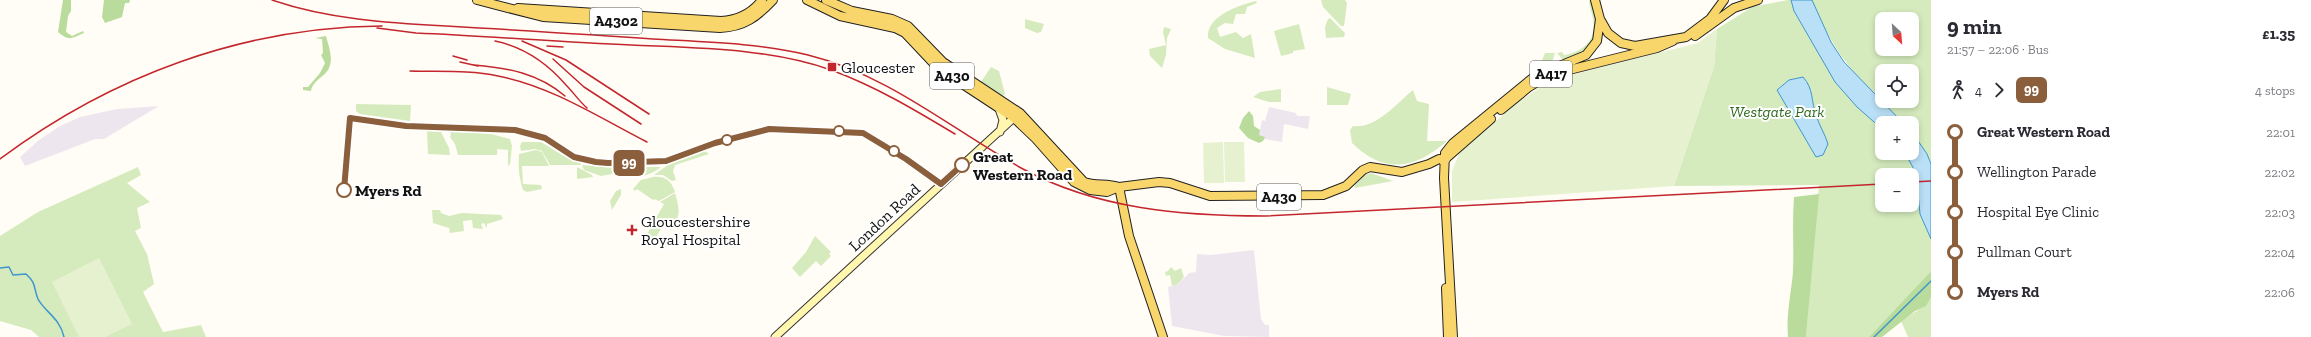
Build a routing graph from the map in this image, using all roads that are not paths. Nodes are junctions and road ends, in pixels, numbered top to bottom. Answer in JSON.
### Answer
{"nodes":[{"id":1,"x":477,"y":0,"type":"edge"},
{"id":2,"x":762,"y":0,"type":"edge"},
{"id":3,"x":773,"y":0,"type":"edge"},
{"id":4,"x":808,"y":0,"type":"edge"},
{"id":5,"x":826,"y":0,"type":"edge"},
{"id":6,"x":1596,"y":0,"type":"edge"},
{"id":7,"x":1724,"y":0,"type":"edge"},
{"id":8,"x":1758,"y":0,"type":"edge"},
{"id":9,"x":503,"y":7,"type":"junction"},
{"id":10,"x":1600,"y":19,"type":"junction"},
{"id":11,"x":1686,"y":37,"type":"junction"},
{"id":12,"x":1673,"y":41,"type":"junction"},
{"id":13,"x":998,"y":106,"type":"junction"},
{"id":14,"x":1017,"y":116,"type":"junction"},
{"id":15,"x":1000,"y":132,"type":"junction"},
{"id":16,"x":1446,"y":159,"type":"junction"},
{"id":17,"x":1119,"y":187,"type":"junction"},
{"id":18,"x":1448,"y":269,"type":"junction"},
{"id":19,"x":775,"y":337,"type":"edge"},
{"id":20,"x":1163,"y":337,"type":"edge"},
{"id":21,"x":1448,"y":337,"type":"edge"},
{"id":22,"x":1453,"y":337,"type":"edge"}],
"edges":[{"from":1,"to":9,"type":"main road","number":"A4302"},
{"from":2,"to":9,"type":"main road","number":"A4302"},
{"from":3,"to":9,"type":"main road","number":"A4302"},
{"from":4,"to":13,"type":"main road","number":"A430"},
{"from":5,"to":14,"type":"main road","number":"A430"},
{"from":6,"to":10,"type":"main road","number":"A417"},
{"from":7,"to":11,"type":"main road","number":"A417"},
{"from":8,"to":11,"type":"main road","number":"A417"},
{"from":10,"to":12,"type":"main road","number":"A417"},
{"from":10,"to":16,"type":"main road","number":"A417"},
{"from":11,"to":12,"type":"main road","number":"A417"},
{"from":12,"to":16,"type":"main road","number":"A417"},
{"from":13,"to":14,"type":"main road","number":"A430"},
{"from":13,"to":15,"type":"main road"},
{"from":14,"to":15,"type":"main road","name":"London Road"},
{"from":14,"to":17,"type":"main road","number":"A430"},
{"from":15,"to":19,"type":"main road","name":"London Road"},
{"from":16,"to":17,"type":"main road","number":"A430"},
{"from":16,"to":18,"type":"main road","number":"A417"},
{"from":17,"to":20,"type":"main road"},
{"from":18,"to":21,"type":"main road","number":"A417"},
{"from":18,"to":22,"type":"main road","number":"A417"}]}
